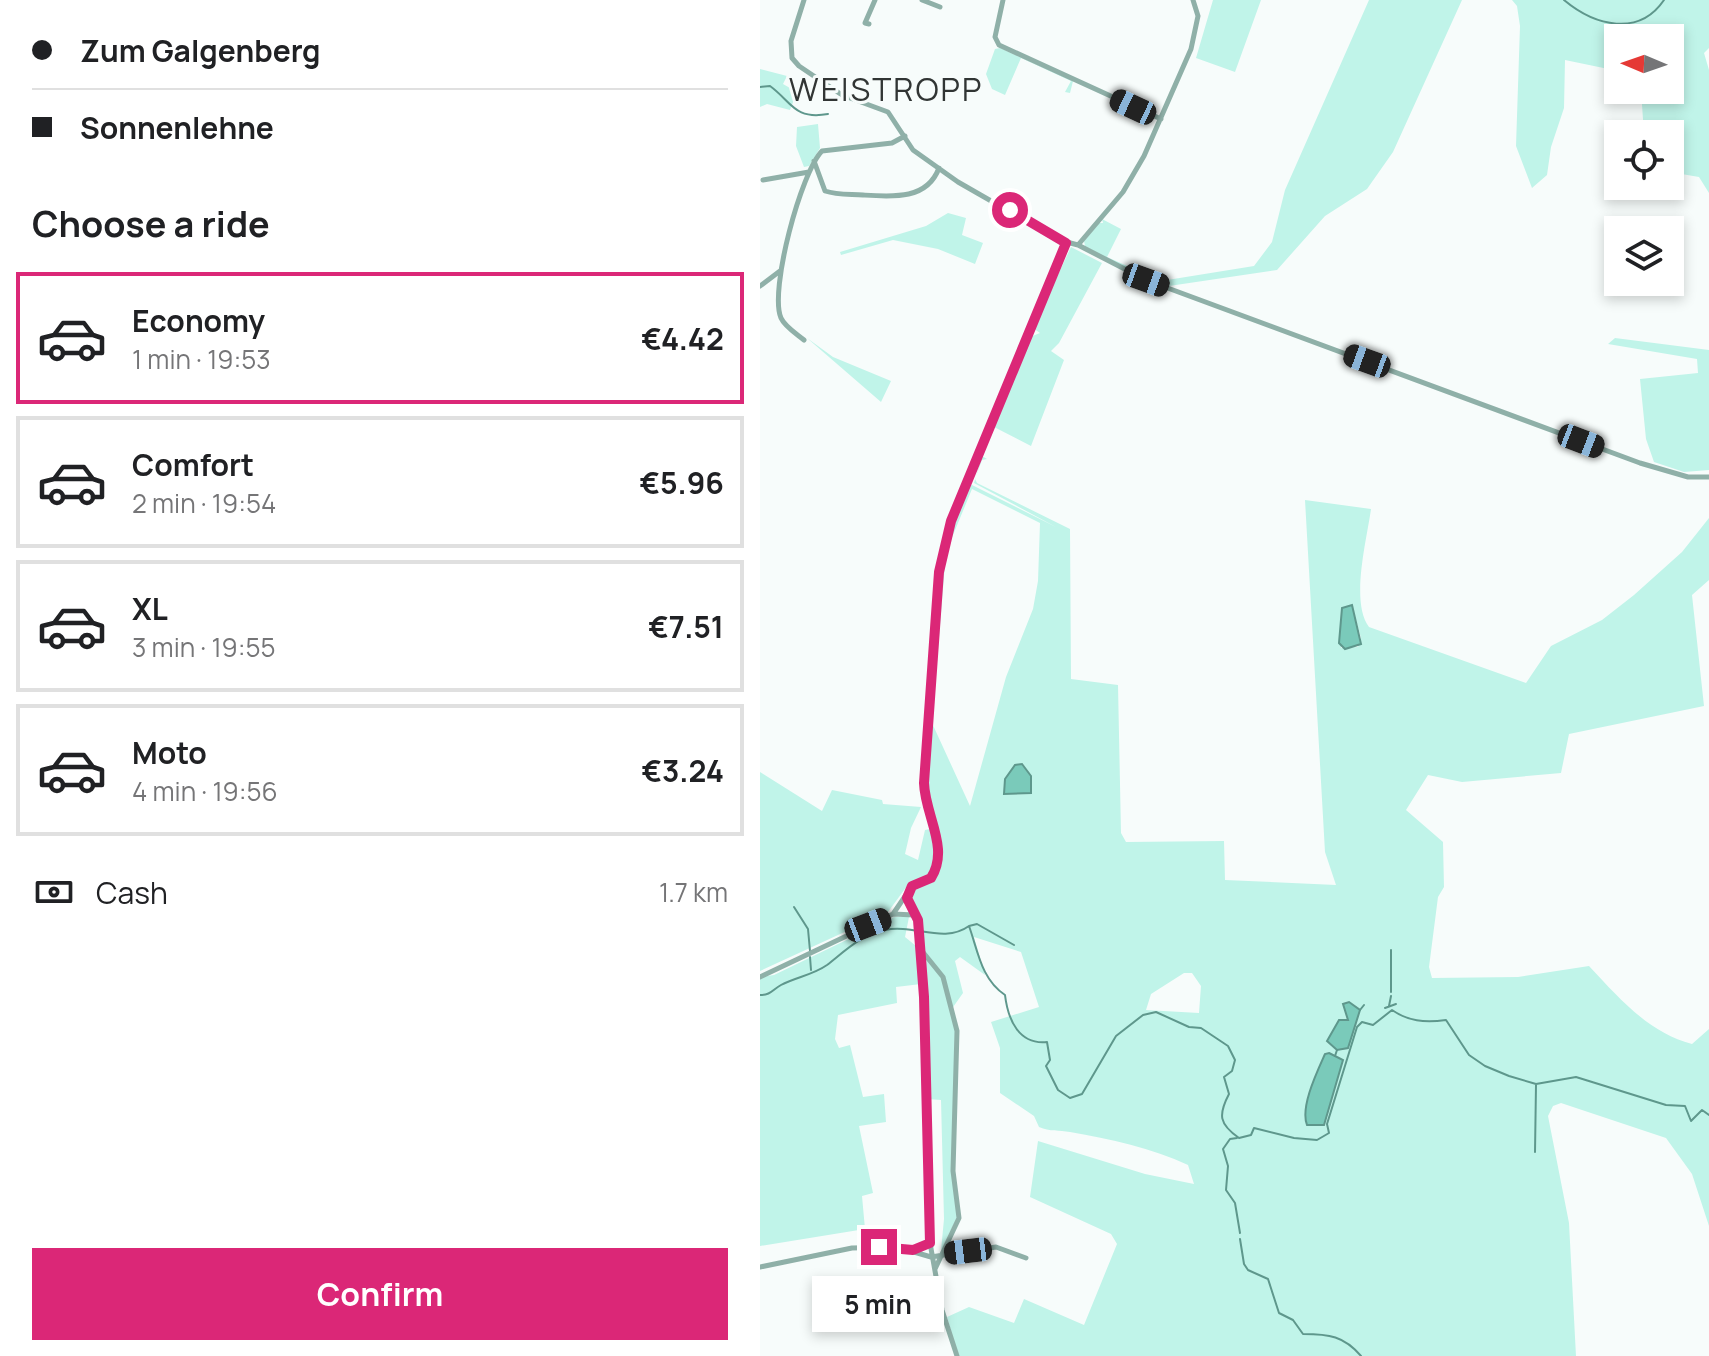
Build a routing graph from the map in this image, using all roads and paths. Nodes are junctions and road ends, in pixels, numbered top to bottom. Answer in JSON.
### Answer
{"nodes":[{"id":1,"x":804,"y":0,"type":"edge"},
{"id":2,"x":875,"y":0,"type":"edge"},
{"id":3,"x":922,"y":0,"type":"edge"},
{"id":4,"x":1003,"y":0,"type":"edge"},
{"id":5,"x":1193,"y":0,"type":"edge"},
{"id":6,"x":940,"y":7,"type":"dead end"},
{"id":7,"x":869,"y":24,"type":"dead end"},
{"id":8,"x":1161,"y":119,"type":"junction"},
{"id":9,"x":905,"y":136,"type":"junction"},
{"id":10,"x":814,"y":161,"type":"junction"},
{"id":11,"x":939,"y":168,"type":"junction"},
{"id":12,"x":809,"y":172,"type":"junction"},
{"id":13,"x":947,"y":174,"type":"junction"},
{"id":14,"x":936,"y":178,"type":"junction"},
{"id":15,"x":763,"y":180,"type":"dead end"},
{"id":16,"x":1066,"y":243,"type":"junction"},
{"id":17,"x":1078,"y":245,"type":"junction"},
{"id":18,"x":781,"y":271,"type":"junction"},
{"id":19,"x":760,"y":286,"type":"edge"},
{"id":20,"x":804,"y":340,"type":"dead end"},
{"id":21,"x":1709,"y":477,"type":"edge"},
{"id":22,"x":907,"y":898,"type":"junction"},
{"id":23,"x":893,"y":914,"type":"junction"},
{"id":24,"x":916,"y":917,"type":"junction"},
{"id":25,"x":920,"y":950,"type":"junction"},
{"id":26,"x":760,"y":977,"type":"edge"},
{"id":27,"x":930,"y":1243,"type":"junction"},
{"id":28,"x":913,"y":1250,"type":"junction"},
{"id":29,"x":941,"y":1254,"type":"junction"},
{"id":30,"x":931,"y":1257,"type":"junction"},
{"id":31,"x":1026,"y":1258,"type":"dead end"},
{"id":32,"x":760,"y":1267,"type":"edge"},
{"id":33,"x":934,"y":1270,"type":"junction"},
{"id":34,"x":957,"y":1356,"type":"edge"}],
"edges":[{"from":1,"to":9,"type":"street"},
{"from":2,"to":7,"type":"street"},
{"from":3,"to":6,"type":"street"},
{"from":4,"to":8,"type":"street"},
{"from":5,"to":8,"type":"street"},
{"from":8,"to":17,"type":"street"},
{"from":9,"to":10,"type":"street"},
{"from":9,"to":11,"type":"street"},
{"from":10,"to":12,"type":"street"},
{"from":10,"to":14,"type":"street"},
{"from":11,"to":13,"type":"street"},
{"from":11,"to":14,"type":"street"},
{"from":12,"to":15,"type":"street"},
{"from":12,"to":18,"type":"street"},
{"from":13,"to":14,"type":"street"},
{"from":13,"to":16,"type":"street"},
{"from":16,"to":17,"type":"street"},
{"from":16,"to":22,"type":"street"},
{"from":17,"to":21,"type":"street"},
{"from":18,"to":19,"type":"street"},
{"from":18,"to":20,"type":"street"},
{"from":22,"to":23,"type":"street"},
{"from":22,"to":24,"type":"street"},
{"from":23,"to":24,"type":"street"},
{"from":23,"to":26,"type":"street"},
{"from":24,"to":25,"type":"street"},
{"from":25,"to":27,"type":"street"},
{"from":25,"to":29,"type":"street"},
{"from":27,"to":28,"type":"street"},
{"from":27,"to":30,"type":"street"},
{"from":28,"to":30,"type":"street"},
{"from":28,"to":32,"type":"street"},
{"from":29,"to":30,"type":"street"},
{"from":29,"to":31,"type":"street"},
{"from":29,"to":33,"type":"street"},
{"from":30,"to":33,"type":"street"},
{"from":33,"to":34,"type":"street"}]}
